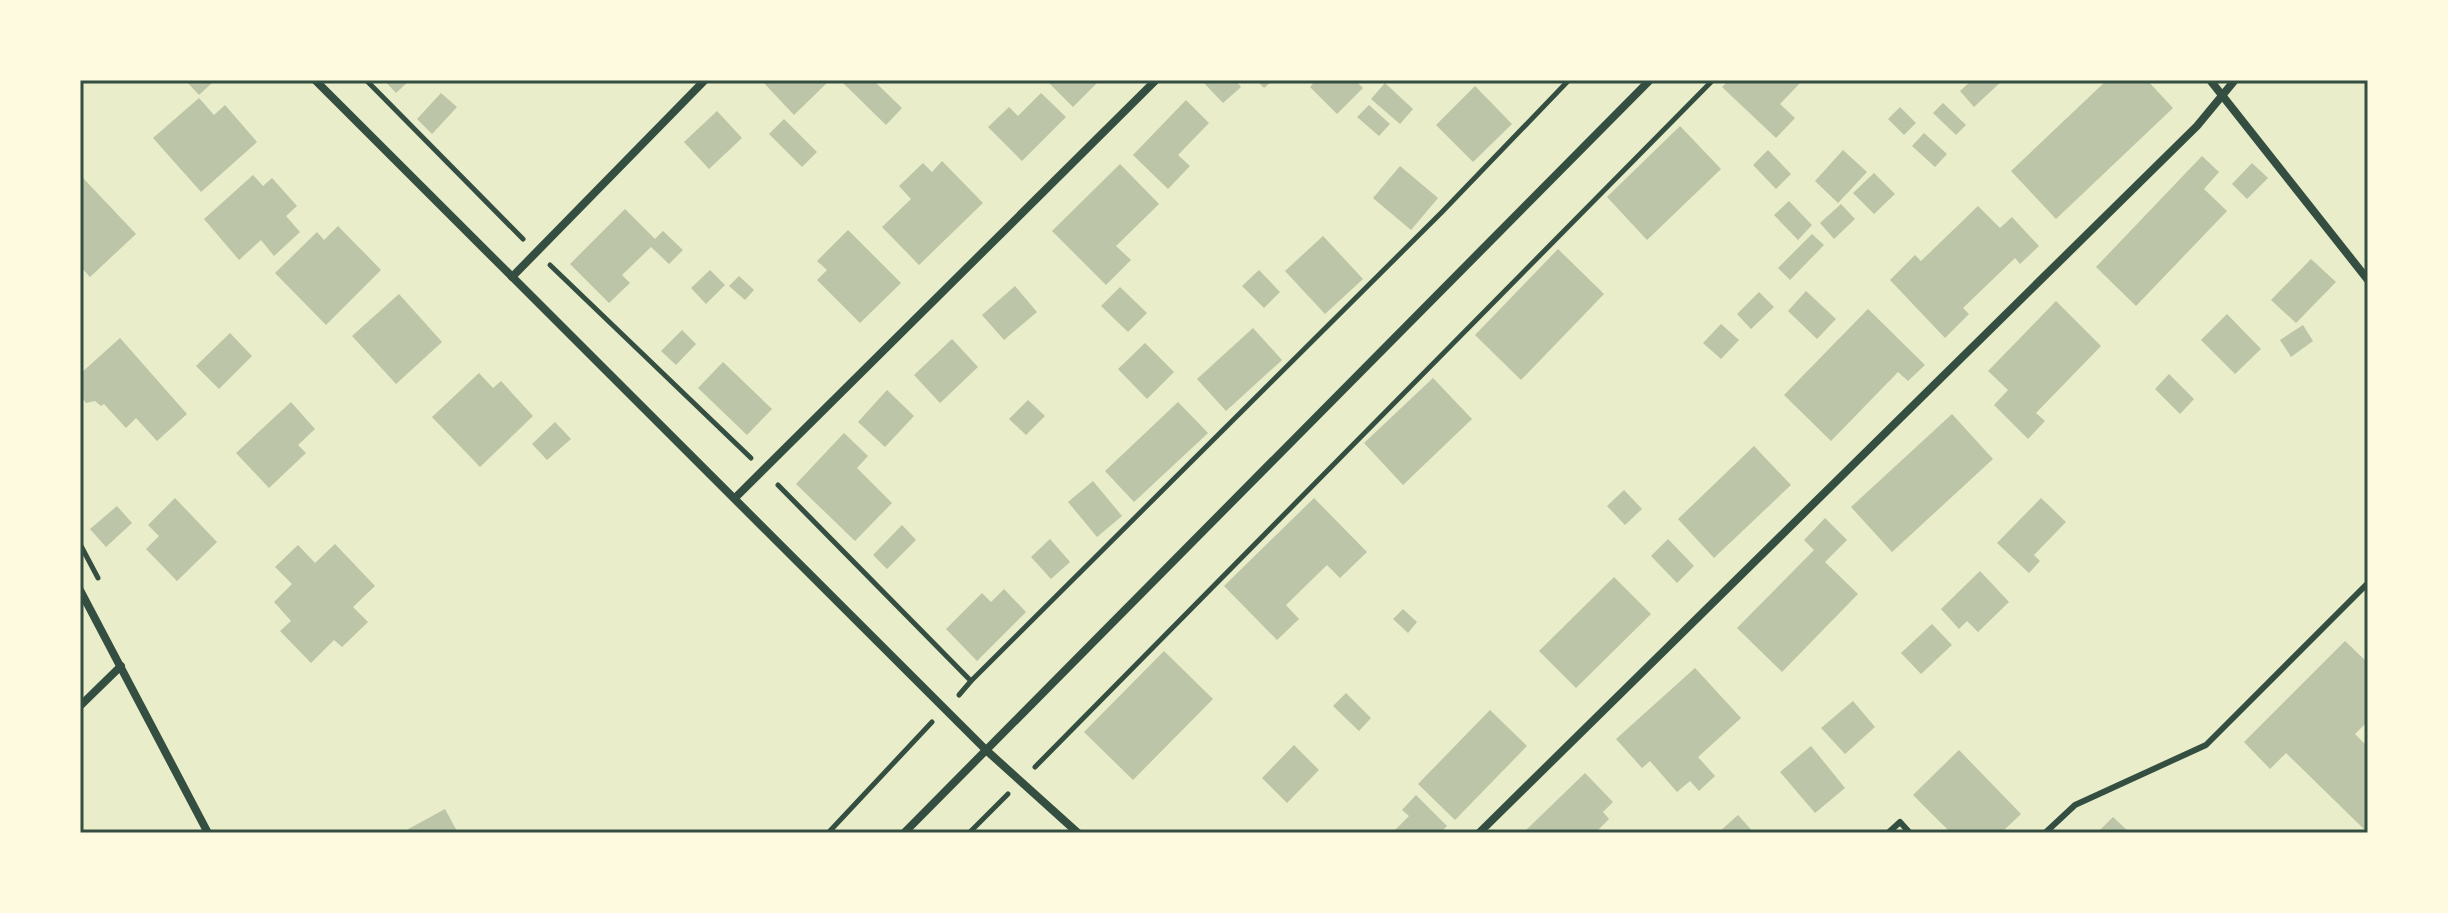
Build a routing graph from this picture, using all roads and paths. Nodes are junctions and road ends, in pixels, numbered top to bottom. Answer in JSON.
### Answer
{"nodes":[{"id":1,"x":315,"y":80,"type":"edge"},
{"id":2,"x":366,"y":80,"type":"edge"},
{"id":3,"x":705,"y":80,"type":"edge"},
{"id":4,"x":1156,"y":80,"type":"edge"},
{"id":5,"x":1569,"y":80,"type":"edge"},
{"id":6,"x":1650,"y":80,"type":"edge"},
{"id":7,"x":1713,"y":80,"type":"edge"},
{"id":8,"x":2210,"y":80,"type":"edge"},
{"id":9,"x":2235,"y":80,"type":"edge"},
{"id":10,"x":2222,"y":93,"type":"junction"},
{"id":11,"x":537,"y":252,"type":"junction"},
{"id":12,"x":512,"y":277,"type":"junction"},
{"id":13,"x":2368,"y":280,"type":"edge"},
{"id":14,"x":764,"y":471,"type":"junction"},
{"id":15,"x":735,"y":498,"type":"junction"},
{"id":16,"x":2368,"y":583,"type":"edge"},
{"id":17,"x":80,"y":590,"type":"edge"},
{"id":18,"x":121,"y":666,"type":"junction"},
{"id":19,"x":971,"y":681,"type":"junction"},
{"id":20,"x":80,"y":706,"type":"edge"},
{"id":21,"x":945,"y":709,"type":"junction"},
{"id":22,"x":986,"y":750,"type":"junction"},
{"id":23,"x":1021,"y":781,"type":"junction"},
{"id":24,"x":208,"y":833,"type":"edge"},
{"id":25,"x":828,"y":833,"type":"edge"},
{"id":26,"x":904,"y":833,"type":"edge"},
{"id":27,"x":969,"y":833,"type":"edge"},
{"id":28,"x":1078,"y":833,"type":"edge"},
{"id":29,"x":1479,"y":833,"type":"edge"},
{"id":30,"x":1888,"y":833,"type":"edge"},
{"id":31,"x":1910,"y":833,"type":"edge"},
{"id":32,"x":2045,"y":833,"type":"edge"}],
"edges":[{"from":1,"to":12,"type":"street"},
{"from":2,"to":11,"type":"path"},
{"from":3,"to":11,"type":"street"},
{"from":4,"to":14,"type":"street"},
{"from":5,"to":19,"type":"path"},
{"from":6,"to":22,"type":"street"},
{"from":7,"to":23,"type":"path"},
{"from":8,"to":10,"type":"street"},
{"from":9,"to":10,"type":"street"},
{"from":10,"to":13,"type":"street"},
{"from":10,"to":29,"type":"street"},
{"from":11,"to":12,"type":"street"},
{"from":11,"to":14,"type":"path"},
{"from":12,"to":15,"type":"street"},
{"from":14,"to":15,"type":"street"},
{"from":14,"to":19,"type":"path"},
{"from":15,"to":21,"type":"street"},
{"from":16,"to":32,"type":"lane"},
{"from":17,"to":18,"type":"street"},
{"from":18,"to":20,"type":"street"},
{"from":18,"to":24,"type":"street"},
{"from":19,"to":21,"type":"path"},
{"from":21,"to":22,"type":"street"},
{"from":21,"to":25,"type":"path"},
{"from":22,"to":23,"type":"street"},
{"from":22,"to":26,"type":"street"},
{"from":23,"to":27,"type":"path"},
{"from":23,"to":28,"type":"street"},
{"from":30,"to":31,"type":"lane"}]}
